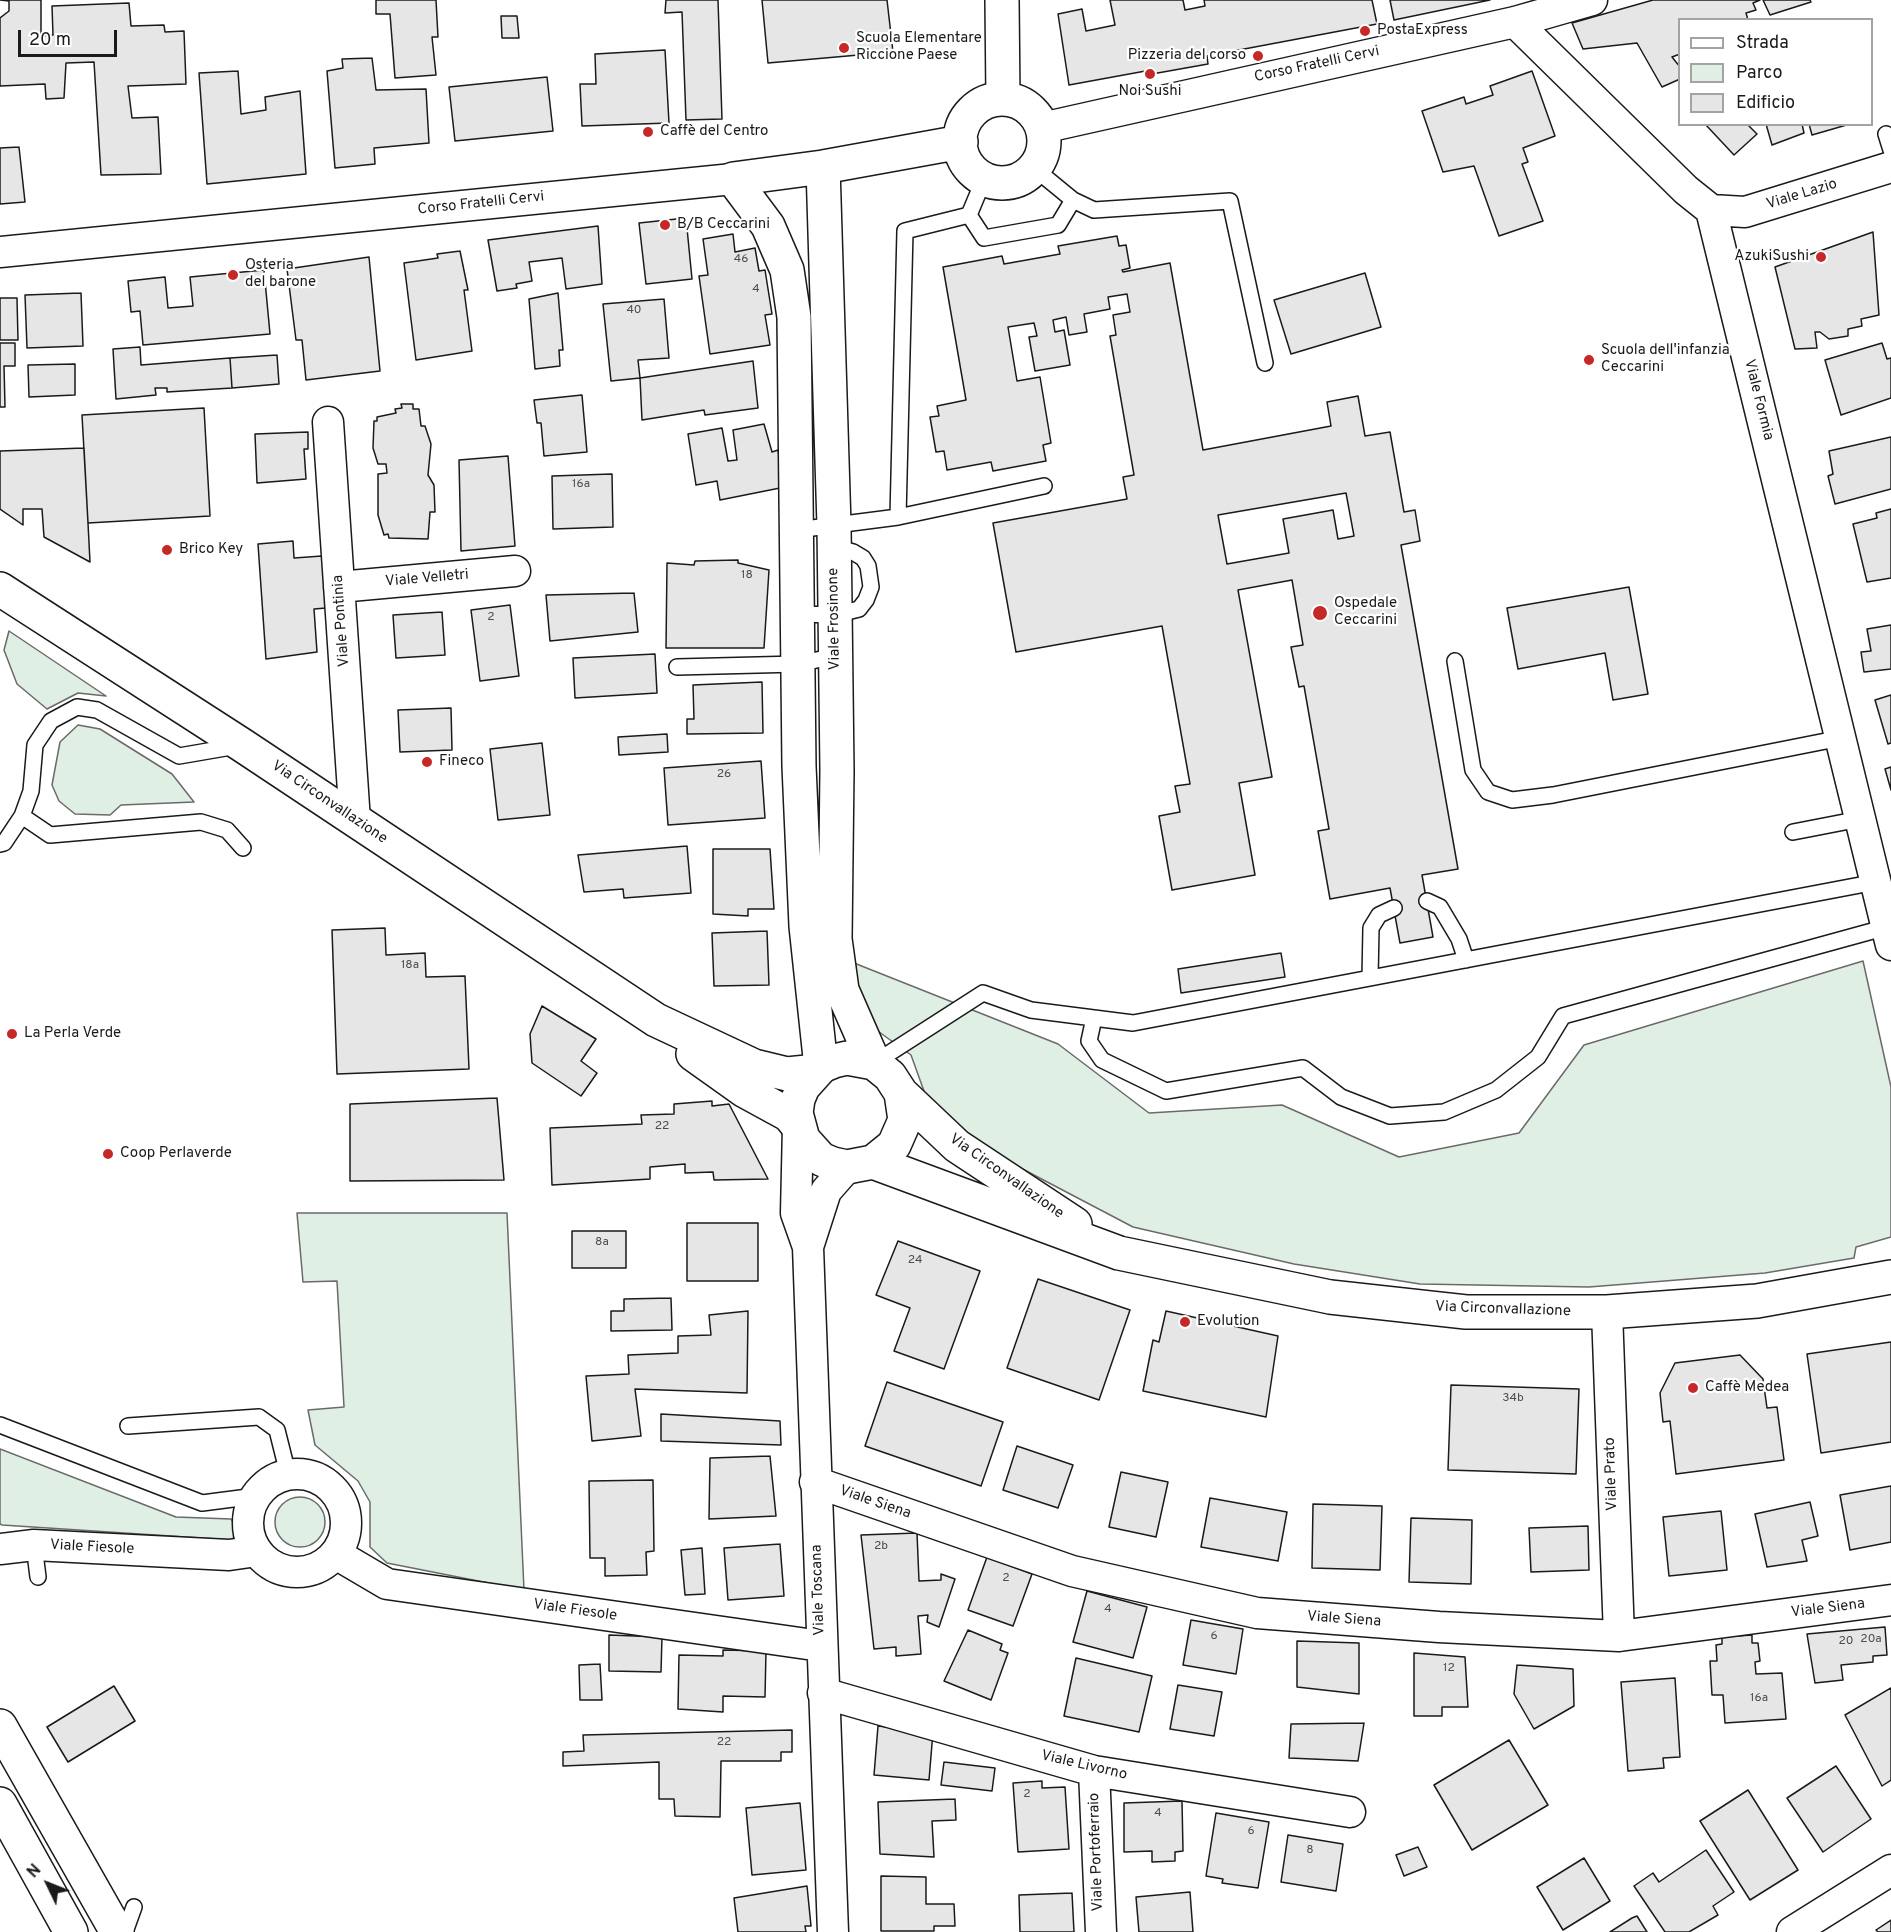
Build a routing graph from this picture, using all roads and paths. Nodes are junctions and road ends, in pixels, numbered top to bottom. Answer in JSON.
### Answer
{"nodes":[{"id":1,"x":1002,"y":0,"type":"edge"},
{"id":2,"x":1592,"y":0,"type":"edge"},
{"id":3,"x":1543,"y":7,"type":"edge"},
{"id":4,"x":1515,"y":22,"type":"junction"},
{"id":5,"x":1003,"y":99,"type":"junction"},
{"id":6,"x":1042,"y":128,"type":"junction"},
{"id":7,"x":1886,"y":134,"type":"dead end"},
{"id":8,"x":961,"y":142,"type":"junction"},
{"id":9,"x":1891,"y":150,"type":"edge"},
{"id":10,"x":823,"y":167,"type":"junction"},
{"id":11,"x":1034,"y":168,"type":"junction"},
{"id":12,"x":1891,"y":168,"type":"edge"},
{"id":13,"x":733,"y":179,"type":"junction"},
{"id":14,"x":984,"y":179,"type":"junction"},
{"id":15,"x":1073,"y":200,"type":"junction"},
{"id":16,"x":1711,"y":210,"type":"junction"},
{"id":17,"x":969,"y":215,"type":"junction"},
{"id":18,"x":0,"y":252,"type":"edge"},
{"id":19,"x":1265,"y":363,"type":"dead end"},
{"id":20,"x":328,"y":422,"type":"dead end"},
{"id":21,"x":1044,"y":486,"type":"dead end"},
{"id":22,"x":898,"y":517,"type":"junction"},
{"id":23,"x":796,"y":530,"type":"junction"},
{"id":24,"x":834,"y":537,"type":"junction"},
{"id":25,"x":515,"y":571,"type":"dead end"},
{"id":26,"x":339,"y":587,"type":"junction"},
{"id":27,"x":0,"y":589,"type":"edge"},
{"id":28,"x":798,"y":614,"type":"junction"},
{"id":29,"x":835,"y":615,"type":"junction"},
{"id":30,"x":835,"y":656,"type":"junction"},
{"id":31,"x":1455,"y":661,"type":"dead end"},
{"id":32,"x":798,"y":664,"type":"junction"},
{"id":33,"x":677,"y":667,"type":"dead end"},
{"id":34,"x":1840,"y":738,"type":"junction"},
{"id":35,"x":242,"y":745,"type":"junction"},
{"id":36,"x":799,"y":766,"type":"junction"},
{"id":37,"x":837,"y":770,"type":"junction"},
{"id":38,"x":21,"y":816,"type":"junction"},
{"id":39,"x":1860,"y":819,"type":"junction"},
{"id":40,"x":355,"y":821,"type":"junction"},
{"id":41,"x":1793,"y":832,"type":"dead end"},
{"id":42,"x":0,"y":844,"type":"edge"},
{"id":43,"x":243,"y":848,"type":"dead end"},
{"id":44,"x":1879,"y":862,"type":"edge"},
{"id":45,"x":1427,"y":901,"type":"dead end"},
{"id":46,"x":1394,"y":908,"type":"dead end"},
{"id":47,"x":1889,"y":936,"type":"edge"},
{"id":48,"x":1466,"y":960,"type":"junction"},
{"id":49,"x":1370,"y":978,"type":"junction"},
{"id":50,"x":1094,"y":1018,"type":"junction"},
{"id":51,"x":656,"y":1020,"type":"junction"},
{"id":52,"x":874,"y":1064,"type":"junction"},
{"id":53,"x":821,"y":1067,"type":"junction"},
{"id":54,"x":901,"y":1093,"type":"junction"},
{"id":55,"x":798,"y":1126,"type":"junction"},
{"id":56,"x":860,"y":1165,"type":"junction"},
{"id":57,"x":808,"y":1247,"type":"junction"},
{"id":58,"x":1119,"y":1253,"type":"junction"},
{"id":59,"x":1891,"y":1277,"type":"edge"},
{"id":60,"x":1607,"y":1312,"type":"junction"},
{"id":61,"x":0,"y":1425,"type":"edge"},
{"id":62,"x":128,"y":1426,"type":"dead end"},
{"id":63,"x":288,"y":1474,"type":"junction"},
{"id":64,"x":815,"y":1482,"type":"junction"},
{"id":65,"x":256,"y":1496,"type":"junction"},
{"id":66,"x":34,"y":1545,"type":"junction"},
{"id":67,"x":0,"y":1549,"type":"edge"},
{"id":68,"x":256,"y":1551,"type":"junction"},
{"id":69,"x":336,"y":1554,"type":"junction"},
{"id":70,"x":38,"y":1577,"type":"dead end"},
{"id":71,"x":1891,"y":1599,"type":"edge"},
{"id":72,"x":1619,"y":1636,"type":"junction"},
{"id":73,"x":821,"y":1646,"type":"junction"},
{"id":74,"x":823,"y":1693,"type":"junction"},
{"id":75,"x":0,"y":1726,"type":"edge"},
{"id":76,"x":1094,"y":1771,"type":"junction"},
{"id":77,"x":0,"y":1804,"type":"edge"},
{"id":78,"x":1350,"y":1812,"type":"dead end"},
{"id":79,"x":1891,"y":1870,"type":"edge"},
{"id":80,"x":126,"y":1920,"type":"edge"},
{"id":81,"x":72,"y":1932,"type":"edge"},
{"id":82,"x":125,"y":1932,"type":"edge"},
{"id":83,"x":833,"y":1932,"type":"edge"},
{"id":84,"x":1101,"y":1932,"type":"edge"},
{"id":85,"x":1791,"y":1932,"type":"edge"}],
"edges":[{"from":1,"to":5,"type":"main road"},
{"from":2,"to":3,"type":"street","name":"Corso Fratelli Cervi"},
{"from":3,"to":4,"type":"street","name":"Corso Fratelli Cervi"},
{"from":4,"to":6,"type":"street","name":"Corso Fratelli Cervi"},
{"from":4,"to":16,"type":"street"},
{"from":5,"to":6,"type":"main road"},
{"from":5,"to":8,"type":"main road"},
{"from":6,"to":11,"type":"main road"},
{"from":7,"to":9,"type":"lane"},
{"from":8,"to":10,"type":"main road","name":"Corso Fratelli Cervi"},
{"from":8,"to":14,"type":"main road"},
{"from":10,"to":13,"type":"main road","name":"Corso Fratelli Cervi"},
{"from":10,"to":24,"type":"main road","name":"Viale Frosinone"},
{"from":11,"to":14,"type":"main road"},
{"from":11,"to":15,"type":"lane"},
{"from":12,"to":16,"type":"street","name":"Viale Lazio"},
{"from":13,"to":18,"type":"street","name":"Corso Fratelli Cervi"},
{"from":13,"to":23,"type":"main road"},
{"from":14,"to":17,"type":"lane"},
{"from":15,"to":17,"type":"lane"},
{"from":15,"to":19,"type":"lane"},
{"from":16,"to":34,"type":"street","name":"Viale Formia"},
{"from":17,"to":22,"type":"lane"},
{"from":20,"to":26,"type":"street","name":"Viale Pontinia"},
{"from":21,"to":22,"type":"lane"},
{"from":22,"to":24,"type":"lane"},
{"from":23,"to":24,"type":"lane"},
{"from":23,"to":28,"type":"main road"},
{"from":24,"to":29,"type":"main road","name":"Viale Frosinone"},
{"from":25,"to":26,"type":"street","name":"Viale Velletri"},
{"from":26,"to":40,"type":"street","name":"Viale Pontinia"},
{"from":27,"to":35,"type":"main road","name":"Via Circonvallazione"},
{"from":28,"to":29,"type":"lane"},
{"from":28,"to":32,"type":"main road"},
{"from":29,"to":30,"type":"main road","name":"Viale Frosinone"},
{"from":30,"to":32,"type":"lane"},
{"from":30,"to":37,"type":"main road","name":"Viale Frosinone"},
{"from":31,"to":34,"type":"lane"},
{"from":32,"to":33,"type":"lane"},
{"from":32,"to":36,"type":"main road"},
{"from":34,"to":39,"type":"street","name":"Viale Formia"},
{"from":35,"to":38,"type":"lane"},
{"from":35,"to":40,"type":"main road","name":"Via Circonvallazione"},
{"from":36,"to":37,"type":"lane"},
{"from":36,"to":53,"type":"main road"},
{"from":37,"to":52,"type":"main road","name":"Viale Frosinone"},
{"from":38,"to":42,"type":"lane"},
{"from":38,"to":43,"type":"lane"},
{"from":39,"to":41,"type":"lane"},
{"from":39,"to":44,"type":"street","name":"Viale Formia"},
{"from":40,"to":51,"type":"main road","name":"Via Circonvallazione"},
{"from":44,"to":47,"type":"street","name":"Viale Formia"},
{"from":44,"to":48,"type":"lane"},
{"from":45,"to":48,"type":"lane"},
{"from":46,"to":49,"type":"lane"},
{"from":47,"to":50,"type":"lane"},
{"from":48,"to":49,"type":"lane"},
{"from":49,"to":50,"type":"lane"},
{"from":50,"to":52,"type":"lane"},
{"from":51,"to":53,"type":"main road","name":"Via Circonvallazione"},
{"from":51,"to":55,"type":"main road","name":"Via Circonvallazione"},
{"from":52,"to":53,"type":"main road","name":"Via Circonvallazione"},
{"from":52,"to":54,"type":"main road","name":"Via Circonvallazione"},
{"from":53,"to":55,"type":"main road"},
{"from":54,"to":56,"type":"main road"},
{"from":54,"to":58,"type":"main road","name":"Via Circonvallazione"},
{"from":55,"to":56,"type":"main road","name":"Via Circonvallazione"},
{"from":55,"to":57,"type":"street","name":"Viale Toscana"},
{"from":56,"to":57,"type":"street","name":"Viale Toscana"},
{"from":56,"to":58,"type":"main road","name":"Via Circonvallazione"},
{"from":57,"to":64,"type":"street","name":"Viale Toscana"},
{"from":58,"to":60,"type":"main road","name":"Via Circonvallazione"},
{"from":59,"to":60,"type":"main road","name":"Via Circonvallazione"},
{"from":60,"to":72,"type":"street","name":"Viale Prato"},
{"from":61,"to":65,"type":"lane"},
{"from":62,"to":63,"type":"lane"},
{"from":63,"to":65,"type":"street"},
{"from":63,"to":69,"type":"street"},
{"from":64,"to":72,"type":"street","name":"Viale Siena"},
{"from":64,"to":73,"type":"street","name":"Viale Toscana"},
{"from":65,"to":68,"type":"street"},
{"from":66,"to":67,"type":"street","name":"Viale Fiesole"},
{"from":66,"to":68,"type":"street","name":"Viale Fiesole"},
{"from":66,"to":70,"type":"lane"},
{"from":68,"to":69,"type":"street"},
{"from":69,"to":73,"type":"street","name":"Viale Fiesole"},
{"from":71,"to":72,"type":"street","name":"Viale Siena"},
{"from":73,"to":74,"type":"street","name":"Viale Toscana"},
{"from":74,"to":76,"type":"street","name":"Viale Livorno"},
{"from":74,"to":83,"type":"street","name":"Viale Toscana"},
{"from":75,"to":80,"type":"main road"},
{"from":76,"to":78,"type":"street","name":"Viale Livorno"},
{"from":76,"to":84,"type":"street","name":"Viale Portoferraio"},
{"from":77,"to":81,"type":"main road"},
{"from":79,"to":85,"type":"street"},
{"from":80,"to":82,"type":"lane"}]}
